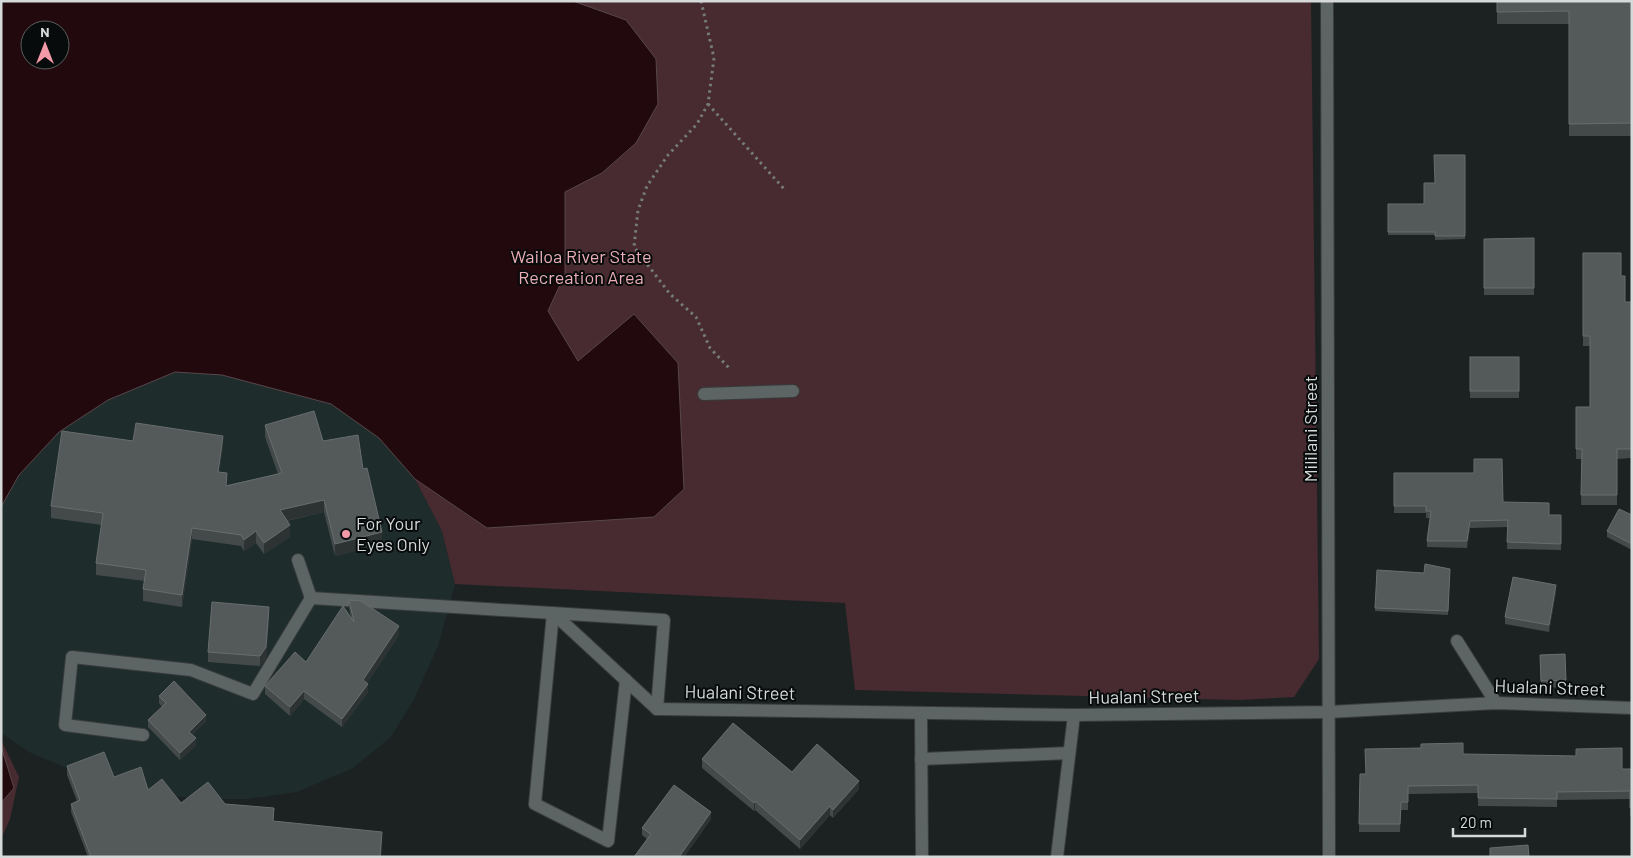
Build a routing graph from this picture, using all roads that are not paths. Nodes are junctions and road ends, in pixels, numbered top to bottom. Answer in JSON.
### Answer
{"nodes":[{"id":1,"x":1327,"y":1,"type":"edge"},
{"id":2,"x":793,"y":391,"type":"dead end"},
{"id":3,"x":704,"y":394,"type":"dead end"},
{"id":4,"x":298,"y":560,"type":"dead end"},
{"id":5,"x":311,"y":598,"type":"junction"},
{"id":6,"x":553,"y":613,"type":"junction"},
{"id":7,"x":1457,"y":641,"type":"dead end"},
{"id":8,"x":626,"y":680,"type":"junction"},
{"id":9,"x":1496,"y":703,"type":"junction"},
{"id":10,"x":1632,"y":708,"type":"edge"},
{"id":11,"x":657,"y":709,"type":"junction"},
{"id":12,"x":1329,"y":712,"type":"junction"},
{"id":13,"x":921,"y":713,"type":"junction"},
{"id":14,"x":1074,"y":716,"type":"junction"},
{"id":15,"x":144,"y":735,"type":"dead end"},
{"id":16,"x":1069,"y":753,"type":"junction"},
{"id":17,"x":921,"y":759,"type":"junction"},
{"id":18,"x":922,"y":857,"type":"edge"},
{"id":19,"x":1057,"y":857,"type":"edge"},
{"id":20,"x":1329,"y":857,"type":"edge"}],
"edges":[{"from":1,"to":12,"type":"street","name":"Mililani Street"},
{"from":2,"to":3,"type":"street"},
{"from":4,"to":5,"type":"street"},
{"from":5,"to":6,"type":"street"},
{"from":5,"to":15,"type":"street"},
{"from":6,"to":8,"type":"street"},
{"from":6,"to":8,"type":"street"},
{"from":6,"to":11,"type":"street"},
{"from":7,"to":9,"type":"street"},
{"from":8,"to":11,"type":"street"},
{"from":9,"to":10,"type":"street","name":"Hualani Street"},
{"from":9,"to":12,"type":"street","name":"Hualani Street"},
{"from":11,"to":13,"type":"street","name":"Hualani Street"},
{"from":12,"to":14,"type":"street","name":"Hualani Street"},
{"from":12,"to":20,"type":"street","name":"Mililani Street"},
{"from":13,"to":14,"type":"street","name":"Hualani Street"},
{"from":13,"to":17,"type":"street"},
{"from":14,"to":16,"type":"street"},
{"from":16,"to":17,"type":"street"},
{"from":16,"to":19,"type":"street"},
{"from":17,"to":18,"type":"street"}]}
